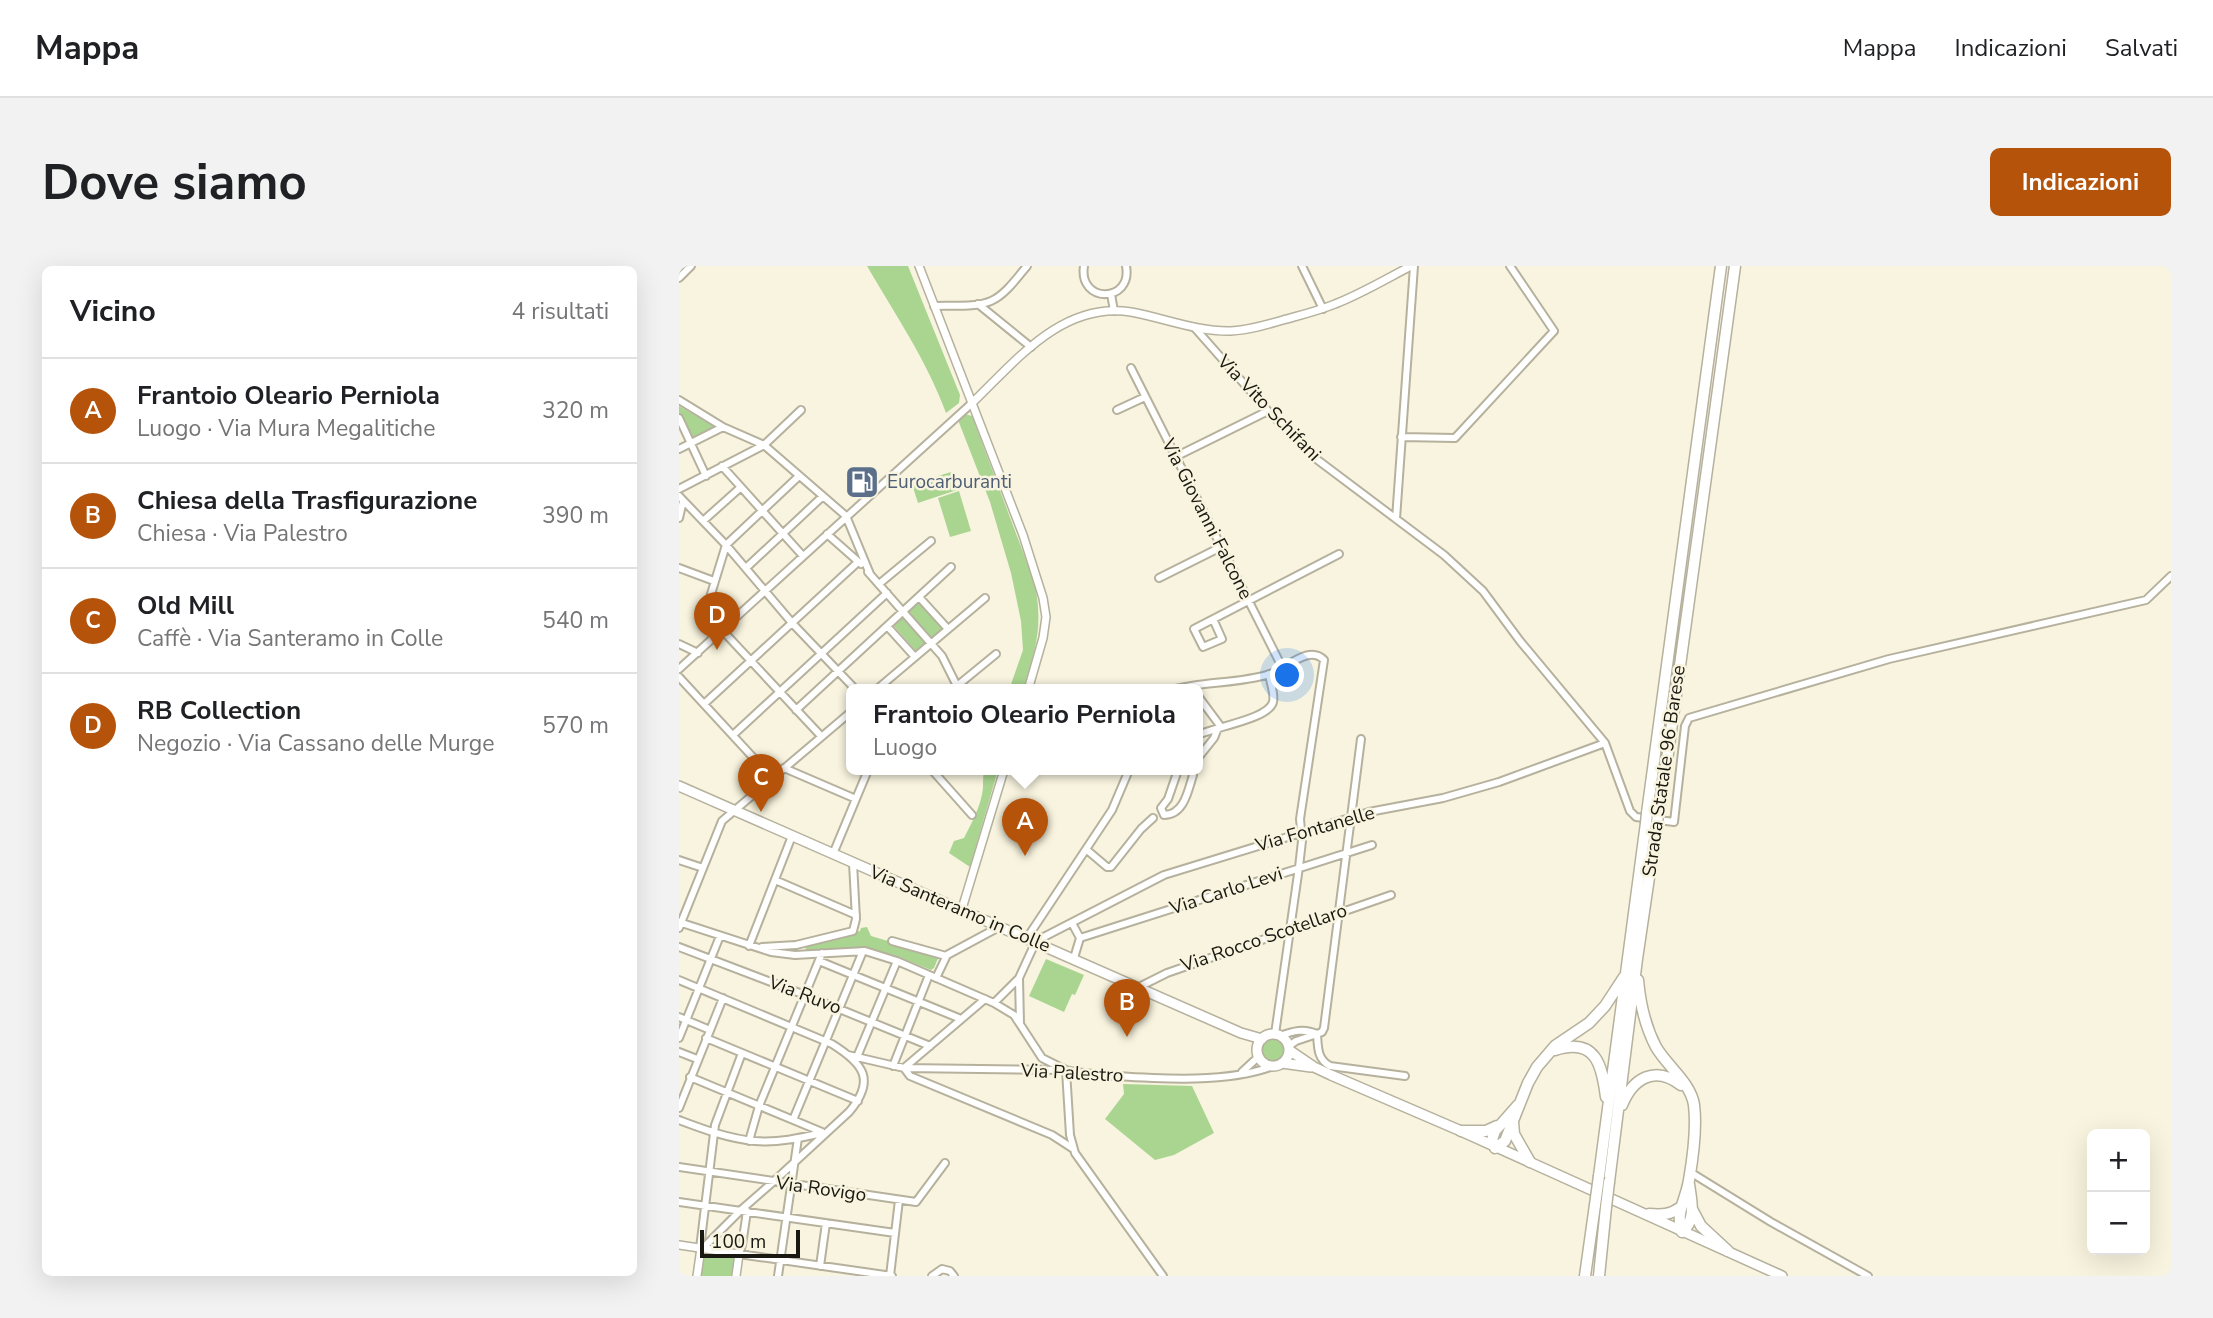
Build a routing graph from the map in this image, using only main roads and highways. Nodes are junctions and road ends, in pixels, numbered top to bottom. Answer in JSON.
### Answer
{"nodes":[{"id":1,"x":1721,"y":266,"type":"edge"},
{"id":2,"x":1735,"y":266,"type":"edge"},
{"id":3,"x":679,"y":786,"type":"edge"},
{"id":4,"x":1652,"y":818,"type":"junction"},
{"id":5,"x":1637,"y":959,"type":"junction"},
{"id":6,"x":1626,"y":974,"type":"junction"},
{"id":7,"x":1241,"y":1033,"type":"junction"},
{"id":8,"x":1262,"y":1039,"type":"junction"},
{"id":9,"x":1289,"y":1048,"type":"junction"},
{"id":10,"x":1258,"y":1051,"type":"junction"},
{"id":11,"x":1548,"y":1053,"type":"junction"},
{"id":12,"x":1278,"y":1064,"type":"junction"},
{"id":13,"x":1314,"y":1067,"type":"junction"},
{"id":14,"x":1690,"y":1092,"type":"junction"},
{"id":15,"x":1518,"y":1105,"type":"junction"},
{"id":16,"x":1612,"y":1116,"type":"junction"},
{"id":17,"x":1513,"y":1120,"type":"junction"},
{"id":18,"x":1501,"y":1125,"type":"junction"},
{"id":19,"x":1461,"y":1131,"type":"junction"},
{"id":20,"x":1495,"y":1148,"type":"junction"},
{"id":21,"x":1530,"y":1162,"type":"junction"},
{"id":22,"x":1687,"y":1208,"type":"junction"},
{"id":23,"x":1649,"y":1214,"type":"junction"},
{"id":24,"x":1682,"y":1232,"type":"junction"},
{"id":25,"x":1727,"y":1251,"type":"junction"},
{"id":26,"x":1585,"y":1276,"type":"edge"},
{"id":27,"x":1598,"y":1276,"type":"edge"},
{"id":28,"x":1782,"y":1276,"type":"edge"}],
"edges":[{"from":1,"to":4,"type":"highway","name":"Strada Statale 96 Barese"},
{"from":2,"to":4,"type":"highway","name":"Strada Statale 96 Barese"},
{"from":3,"to":7,"type":"main road","name":"Via Santeramo in Colle"},
{"from":4,"to":5,"type":"highway","name":"Strada Statale 96 Barese"},
{"from":4,"to":6,"type":"highway","name":"Strada Statale 96 Barese"},
{"from":5,"to":14,"type":"highway"},
{"from":5,"to":16,"type":"highway","name":"Strada Statale 96 Barese"},
{"from":6,"to":11,"type":"highway"},
{"from":6,"to":16,"type":"highway","name":"Strada Statale 96 Barese"},
{"from":7,"to":8,"type":"main road"},
{"from":7,"to":10,"type":"main road"},
{"from":8,"to":9,"type":"main road"},
{"from":8,"to":10,"type":"main road"},
{"from":9,"to":12,"type":"main road"},
{"from":9,"to":13,"type":"main road","name":"Via Palestro"},
{"from":10,"to":12,"type":"main road"},
{"from":11,"to":15,"type":"highway"},
{"from":11,"to":16,"type":"highway"},
{"from":12,"to":13,"type":"main road","name":"Via Palestro"},
{"from":13,"to":19,"type":"main road","name":"Via Palestro"},
{"from":14,"to":16,"type":"highway"},
{"from":14,"to":22,"type":"highway"},
{"from":15,"to":17,"type":"highway"},
{"from":15,"to":18,"type":"highway"},
{"from":16,"to":26,"type":"highway","name":"Strada Statale 96 Barese","bridge":true},
{"from":16,"to":27,"type":"highway","name":"Strada Statale 96 Barese","bridge":true},
{"from":17,"to":20,"type":"highway"},
{"from":17,"to":21,"type":"highway"},
{"from":18,"to":19,"type":"highway"},
{"from":18,"to":20,"type":"highway"},
{"from":19,"to":20,"type":"main road","name":"Via Palestro"},
{"from":20,"to":21,"type":"main road","name":"Via Palestro"},
{"from":21,"to":23,"type":"main road","name":"Via Palestro"},
{"from":22,"to":23,"type":"highway"},
{"from":22,"to":24,"type":"highway"},
{"from":22,"to":25,"type":"highway"},
{"from":23,"to":24,"type":"main road","name":"Via Palestro"},
{"from":24,"to":25,"type":"main road","name":"Via Palestro"},
{"from":25,"to":28,"type":"main road","name":"Via Palestro"}]}
